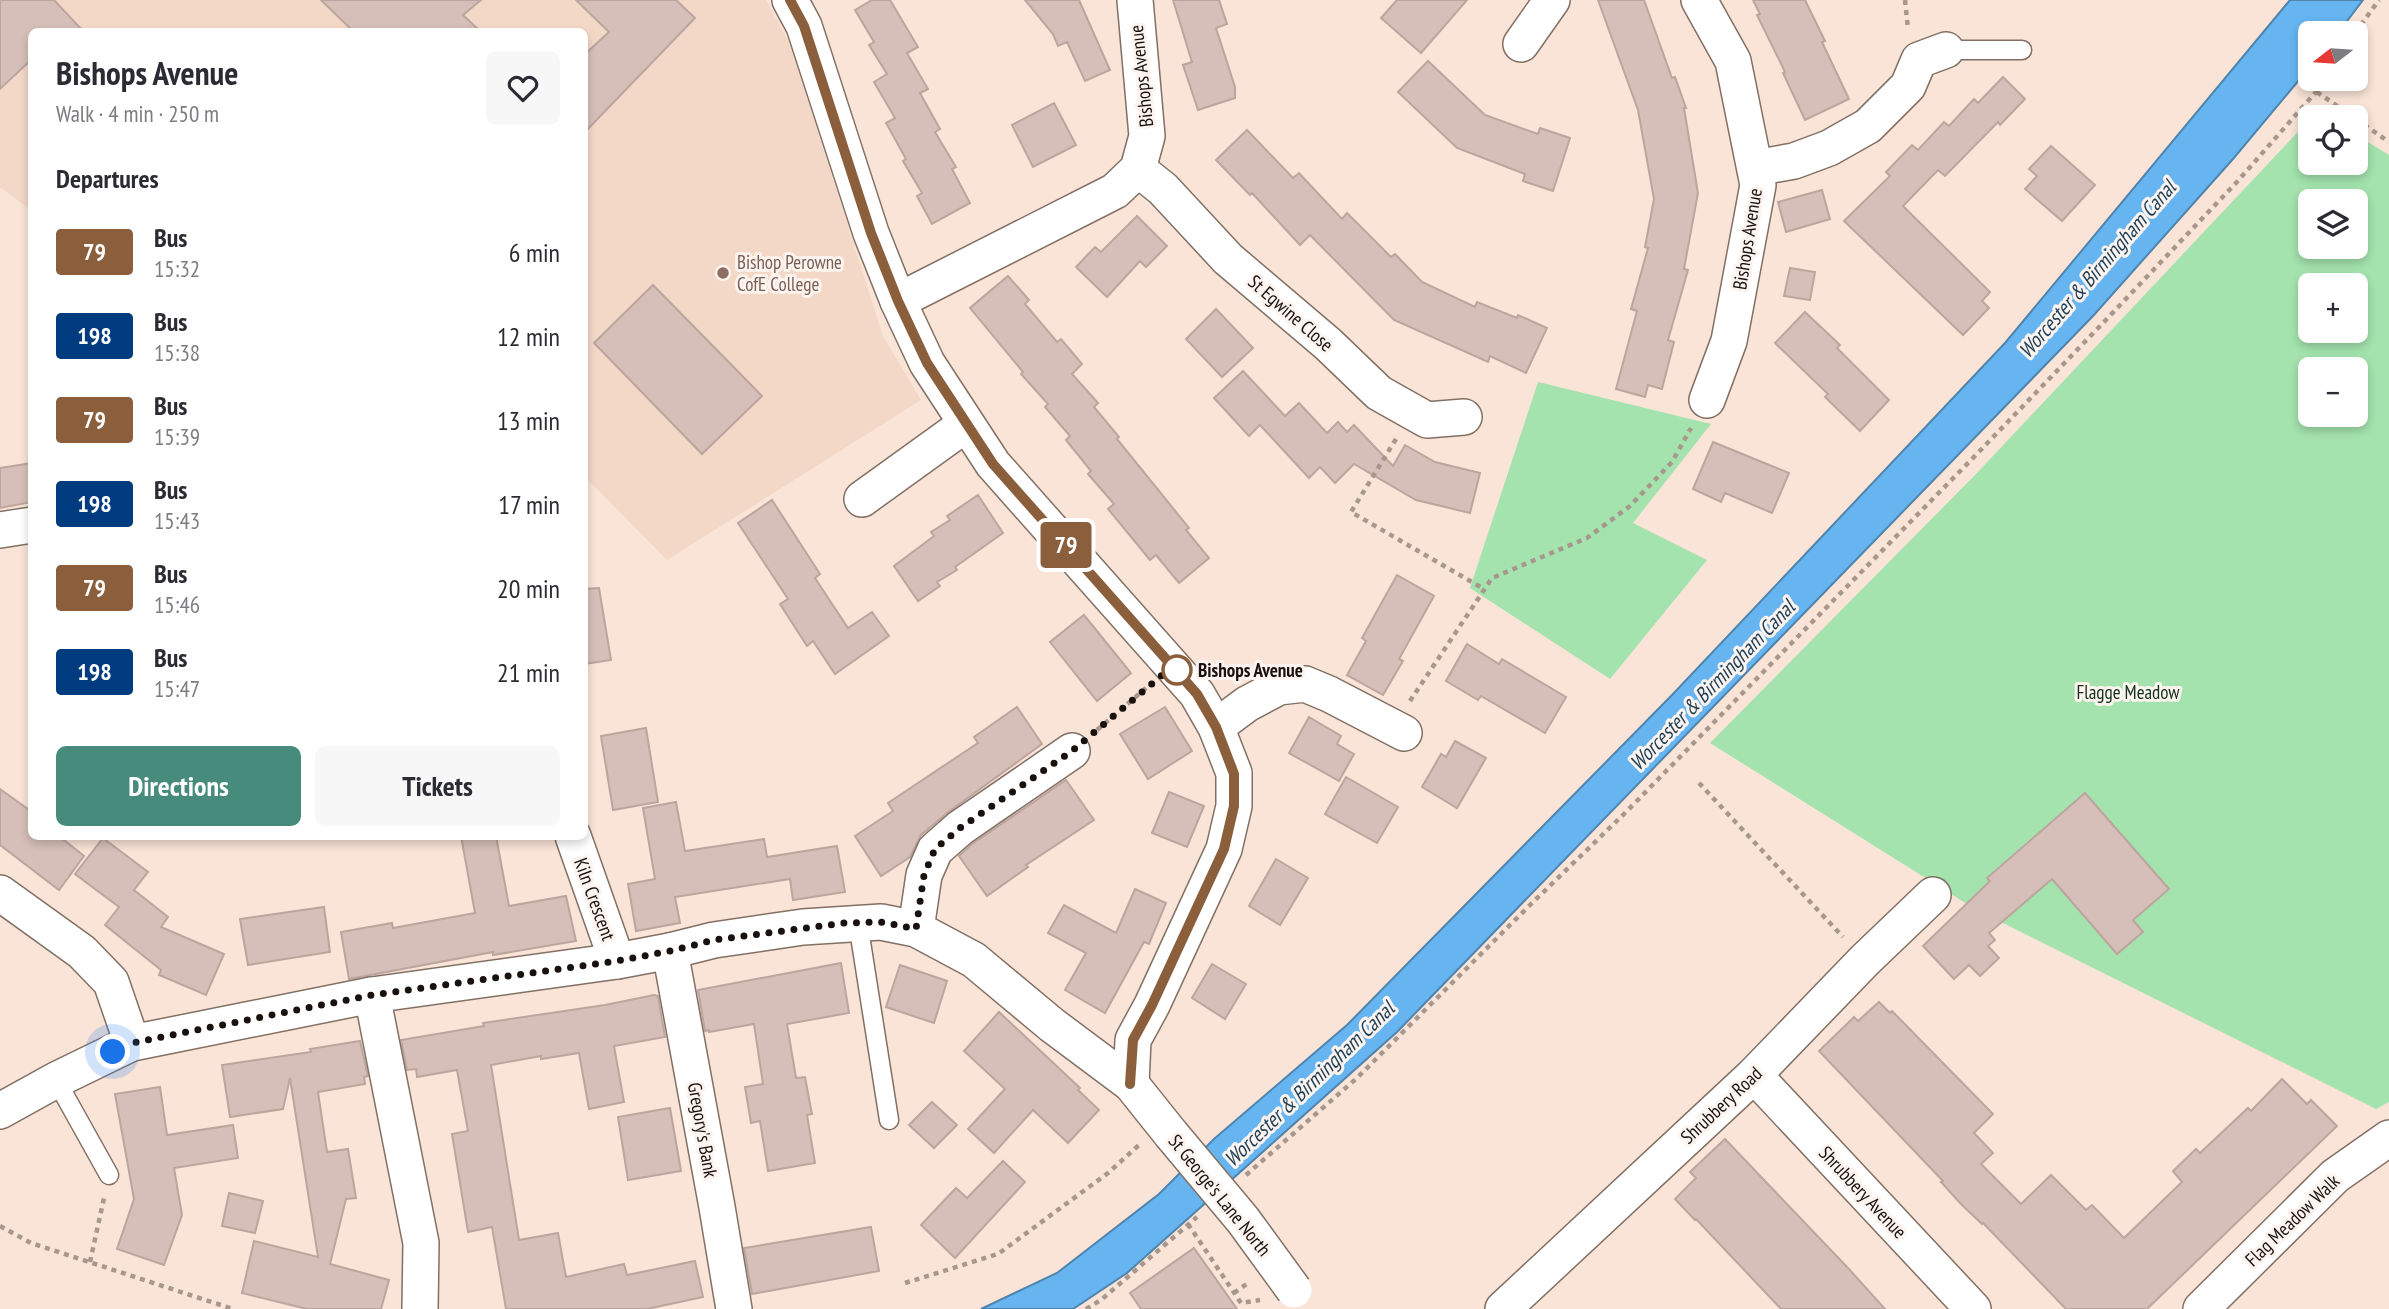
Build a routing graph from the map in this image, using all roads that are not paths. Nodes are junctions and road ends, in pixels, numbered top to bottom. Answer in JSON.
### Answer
{"nodes":[{"id":1,"x":790,"y":0,"type":"edge"},
{"id":2,"x":1135,"y":0,"type":"edge"},
{"id":3,"x":1552,"y":0,"type":"edge"},
{"id":4,"x":1699,"y":0,"type":"edge"},
{"id":5,"x":1521,"y":44,"type":"dead end"},
{"id":6,"x":1946,"y":50,"type":"joint"},
{"id":7,"x":2022,"y":50,"type":"dead end"},
{"id":8,"x":1755,"y":168,"type":"junction"},
{"id":9,"x":1138,"y":169,"type":"junction"},
{"id":10,"x":898,"y":301,"type":"junction"},
{"id":11,"x":1707,"y":400,"type":"road end"},
{"id":12,"x":1464,"y":417,"type":"dead end"},
{"id":13,"x":966,"y":424,"type":"junction"},
{"id":14,"x":862,"y":499,"type":"dead end"},
{"id":15,"x":28,"y":526,"type":"edge"},
{"id":16,"x":0,"y":530,"type":"edge"},
{"id":17,"x":1216,"y":727,"type":"junction"},
{"id":18,"x":1398,"y":730,"type":"road end"},
{"id":19,"x":1072,"y":751,"type":"road end"},
{"id":20,"x":574,"y":840,"type":"edge"},
{"id":21,"x":1933,"y":895,"type":"dead end"},
{"id":22,"x":4,"y":905,"type":"edge"},
{"id":23,"x":858,"y":923,"type":"junction"},
{"id":24,"x":916,"y":929,"type":"junction"},
{"id":25,"x":670,"y":951,"type":"junction"},
{"id":26,"x":617,"y":961,"type":"junction"},
{"id":27,"x":372,"y":995,"type":"junction"},
{"id":28,"x":132,"y":1043,"type":"junction"},
{"id":29,"x":1754,"y":1074,"type":"junction"},
{"id":30,"x":56,"y":1080,"type":"junction"},
{"id":31,"x":1130,"y":1084,"type":"junction"},
{"id":32,"x":0,"y":1111,"type":"edge"},
{"id":33,"x":888,"y":1120,"type":"dead end"},
{"id":34,"x":2389,"y":1138,"type":"edge"},
{"id":35,"x":108,"y":1175,"type":"road end"},
{"id":36,"x":1289,"y":1303,"type":"edge"},
{"id":37,"x":420,"y":1309,"type":"edge"},
{"id":38,"x":734,"y":1309,"type":"edge"},
{"id":39,"x":1503,"y":1309,"type":"edge"},
{"id":40,"x":1973,"y":1309,"type":"edge"},
{"id":41,"x":2201,"y":1309,"type":"edge"}],
"edges":[{"from":1,"to":10,"type":"street"},
{"from":2,"to":9,"type":"street","name":"Bishops Avenue"},
{"from":3,"to":5,"type":"street"},
{"from":4,"to":8,"type":"street","name":"Bishops Avenue"},
{"from":6,"to":7,"type":"lane"},
{"from":6,"to":8,"type":"street"},
{"from":8,"to":11,"type":"street","name":"Bishops Avenue"},
{"from":9,"to":10,"type":"street"},
{"from":9,"to":12,"type":"street","name":"St Egwine Close"},
{"from":10,"to":13,"type":"street"},
{"from":13,"to":14,"type":"street"},
{"from":13,"to":17,"type":"street"},
{"from":15,"to":16,"type":"street"},
{"from":17,"to":18,"type":"street"},
{"from":17,"to":31,"type":"street"},
{"from":19,"to":24,"type":"street"},
{"from":20,"to":26,"type":"street","name":"Kiln Crescent"},
{"from":21,"to":29,"type":"street","name":"Shrubbery Road"},
{"from":22,"to":28,"type":"street"},
{"from":23,"to":24,"type":"street"},
{"from":23,"to":25,"type":"street"},
{"from":23,"to":33,"type":"lane"},
{"from":24,"to":31,"type":"street"},
{"from":25,"to":26,"type":"street"},
{"from":25,"to":38,"type":"street","name":"Gregory's Bank"},
{"from":26,"to":27,"type":"street"},
{"from":27,"to":28,"type":"street"},
{"from":27,"to":37,"type":"street"},
{"from":28,"to":30,"type":"street"},
{"from":29,"to":39,"type":"street","name":"Shrubbery Road"},
{"from":29,"to":40,"type":"street","name":"Shrubbery Avenue"},
{"from":30,"to":32,"type":"street"},
{"from":30,"to":35,"type":"lane"},
{"from":31,"to":36,"type":"street","name":"St George's Lane North","bridge":true},
{"from":34,"to":41,"type":"street","name":"Flag Meadow Walk"}]}
